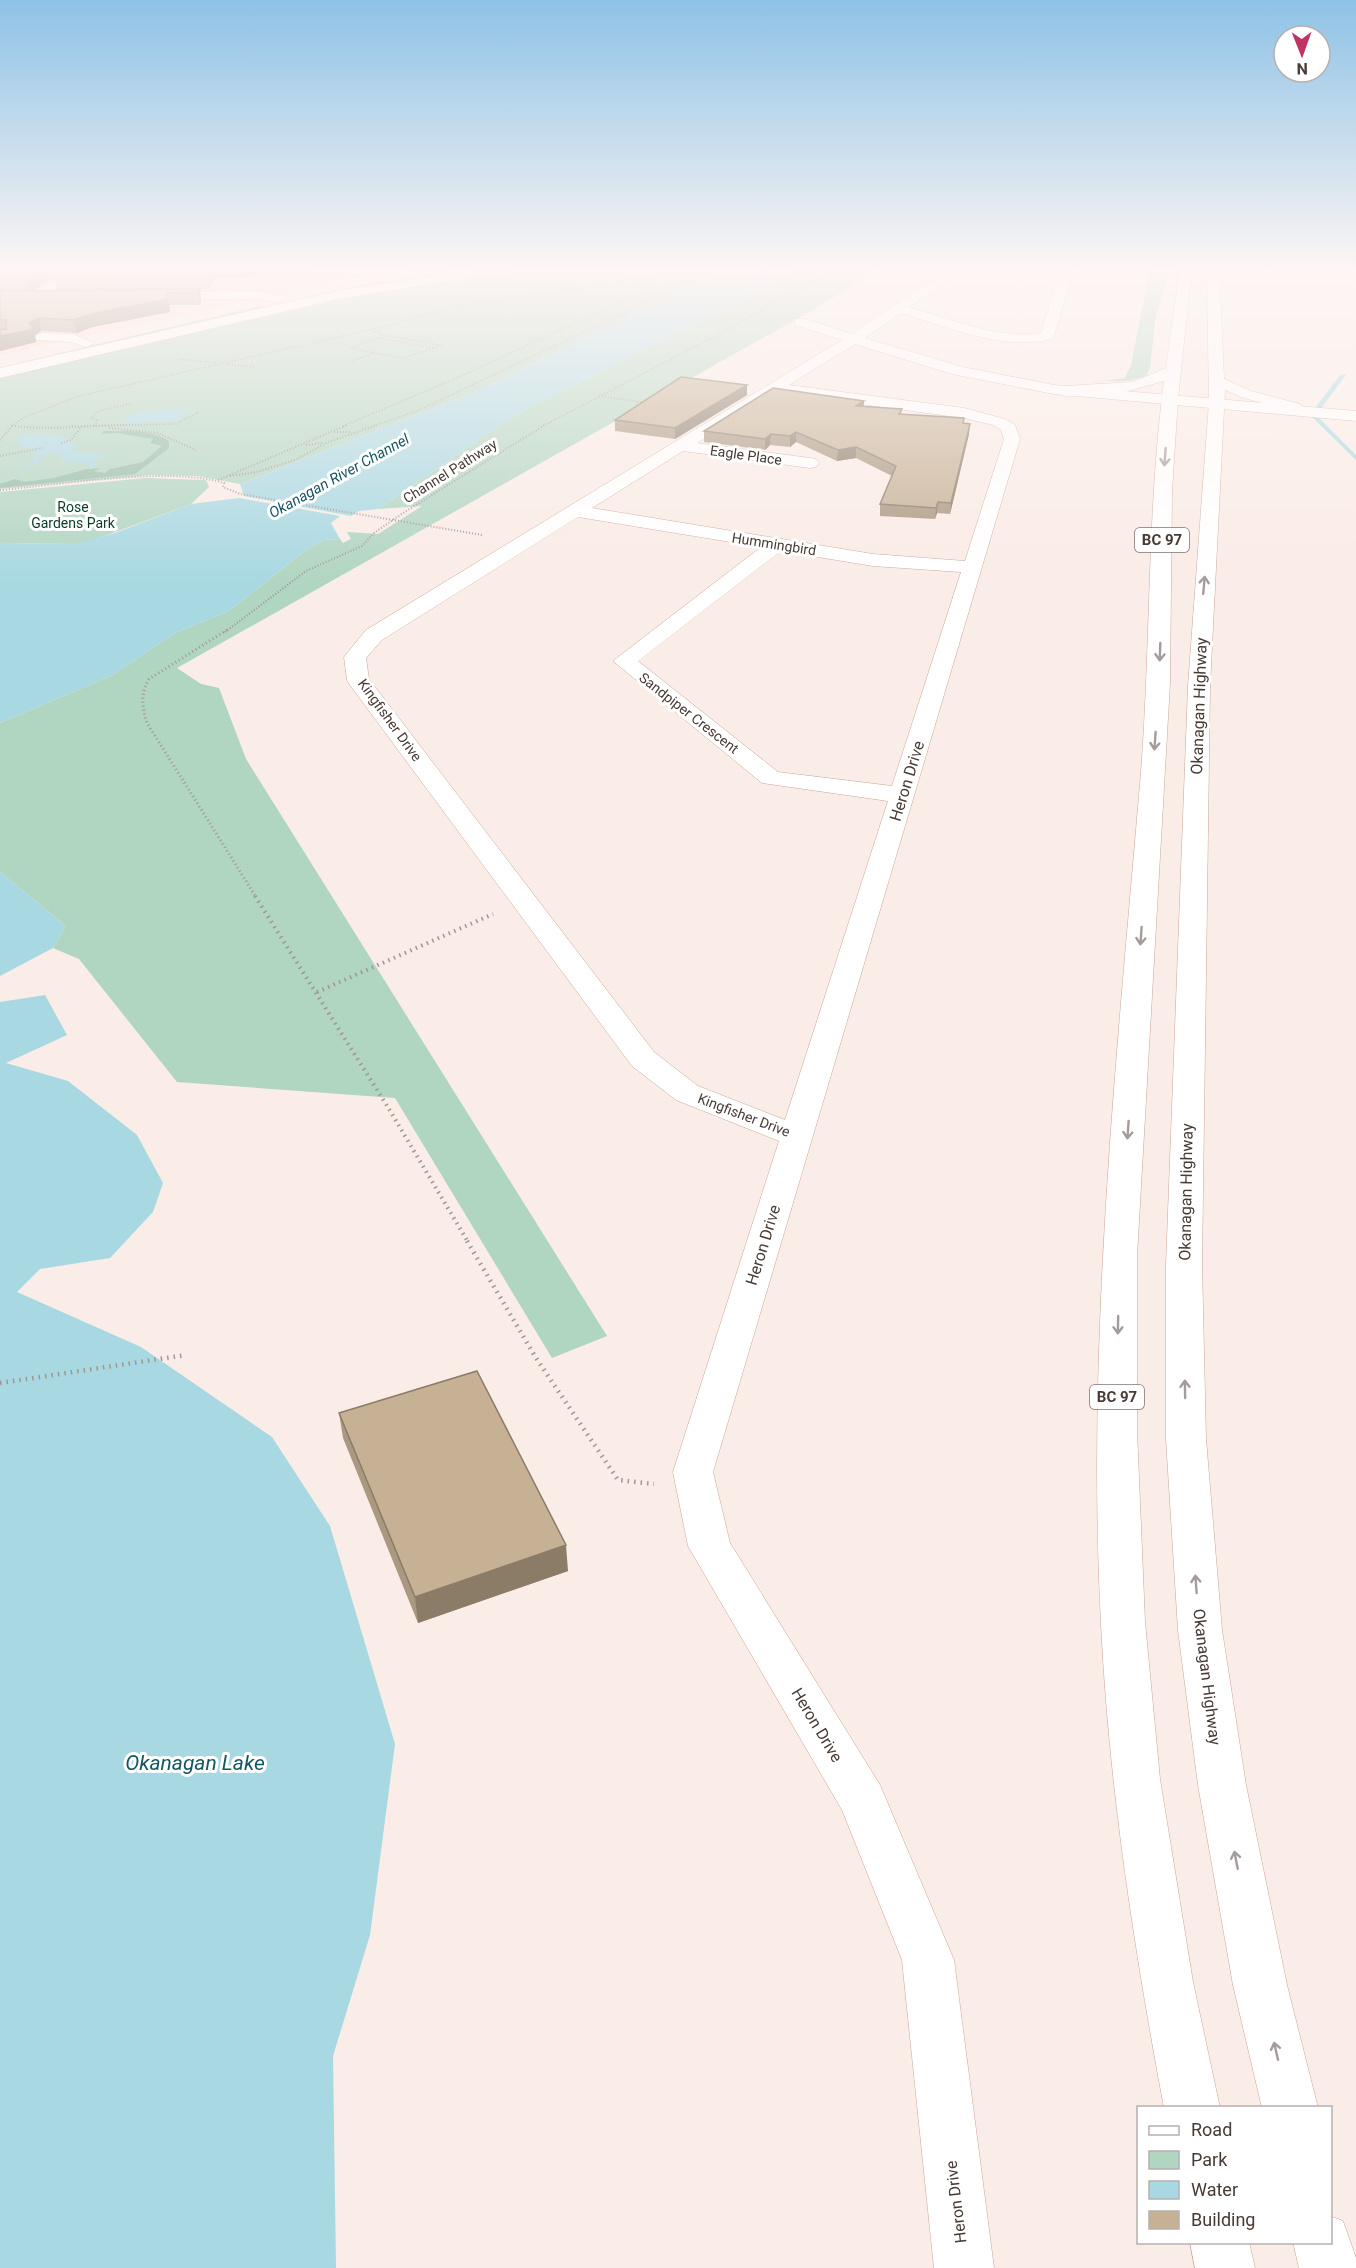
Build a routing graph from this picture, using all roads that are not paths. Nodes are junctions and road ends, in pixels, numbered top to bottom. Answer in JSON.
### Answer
{"nodes":[{"id":1,"x":798,"y":374,"type":"edge"},
{"id":2,"x":974,"y":374,"type":"edge"},
{"id":3,"x":1167,"y":374,"type":"edge"},
{"id":4,"x":1173,"y":374,"type":"edge"},
{"id":5,"x":1217,"y":374,"type":"edge"},
{"id":6,"x":1217,"y":381,"type":"junction"},
{"id":7,"x":776,"y":388,"type":"junction"},
{"id":8,"x":1065,"y":391,"type":"junction"},
{"id":9,"x":1170,"y":398,"type":"junction"},
{"id":10,"x":1217,"y":402,"type":"junction"},
{"id":11,"x":1294,"y":407,"type":"junction"},
{"id":12,"x":1356,"y":416,"type":"edge"},
{"id":13,"x":1216,"y":423,"type":"junction"},
{"id":14,"x":1168,"y":426,"type":"junction"},
{"id":15,"x":682,"y":446,"type":"junction"},
{"id":16,"x":810,"y":463,"type":"dead end"},
{"id":17,"x":576,"y":511,"type":"junction"},
{"id":18,"x":776,"y":545,"type":"junction"},
{"id":19,"x":973,"y":567,"type":"junction"},
{"id":20,"x":903,"y":795,"type":"junction"},
{"id":21,"x":796,"y":1136,"type":"junction"},
{"id":22,"x":1192,"y":2106,"type":"edge"},
{"id":23,"x":1290,"y":2106,"type":"edge"},
{"id":24,"x":1219,"y":2244,"type":"edge"},
{"id":25,"x":1323,"y":2244,"type":"edge"},
{"id":26,"x":964,"y":2268,"type":"edge"},
{"id":27,"x":1225,"y":2268,"type":"edge"},
{"id":28,"x":1329,"y":2268,"type":"edge"}],
"edges":[{"from":1,"to":7,"type":"main road","name":"Kingfisher Drive"},
{"from":2,"to":8,"type":"main road"},
{"from":3,"to":8,"type":"main road"},
{"from":4,"to":9,"type":"main road","number":"BC 97"},
{"from":5,"to":6,"type":"main road","name":"Okanagan Highway","number":"BC 97"},
{"from":6,"to":10,"type":"main road","name":"Okanagan Highway","number":"BC 97"},
{"from":6,"to":11,"type":"main road"},
{"from":7,"to":15,"type":"main road","name":"Kingfisher Drive"},
{"from":7,"to":19,"type":"main road","name":"Heron Drive"},
{"from":8,"to":9,"type":"main road"},
{"from":8,"to":14,"type":"main road"},
{"from":9,"to":10,"type":"main road"},
{"from":9,"to":14,"type":"main road","number":"BC 97"},
{"from":10,"to":11,"type":"main road"},
{"from":10,"to":13,"type":"main road","name":"Okanagan Highway","number":"BC 97"},
{"from":11,"to":12,"type":"main road"},
{"from":11,"to":13,"type":"main road"},
{"from":23,"to":13,"type":"main road","name":"Okanagan Highway","number":"BC 97","one_way":true},
{"from":14,"to":22,"type":"main road","number":"BC 97","one_way":true},
{"from":15,"to":16,"type":"main road","name":"Eagle Place"},
{"from":15,"to":17,"type":"main road","name":"Kingfisher Drive"},
{"from":17,"to":18,"type":"main road","name":"Hummingbird"},
{"from":17,"to":21,"type":"main road","name":"Kingfisher Drive"},
{"from":18,"to":19,"type":"main road","name":"Hummingbird"},
{"from":18,"to":20,"type":"main road","name":"Sandpiper Crescent"},
{"from":19,"to":20,"type":"main road","name":"Heron Drive"},
{"from":20,"to":21,"type":"main road","name":"Heron Drive"},
{"from":21,"to":26,"type":"main road","name":"Heron Drive"},
{"from":24,"to":27,"type":"main road"},
{"from":25,"to":28,"type":"main road"}]}
